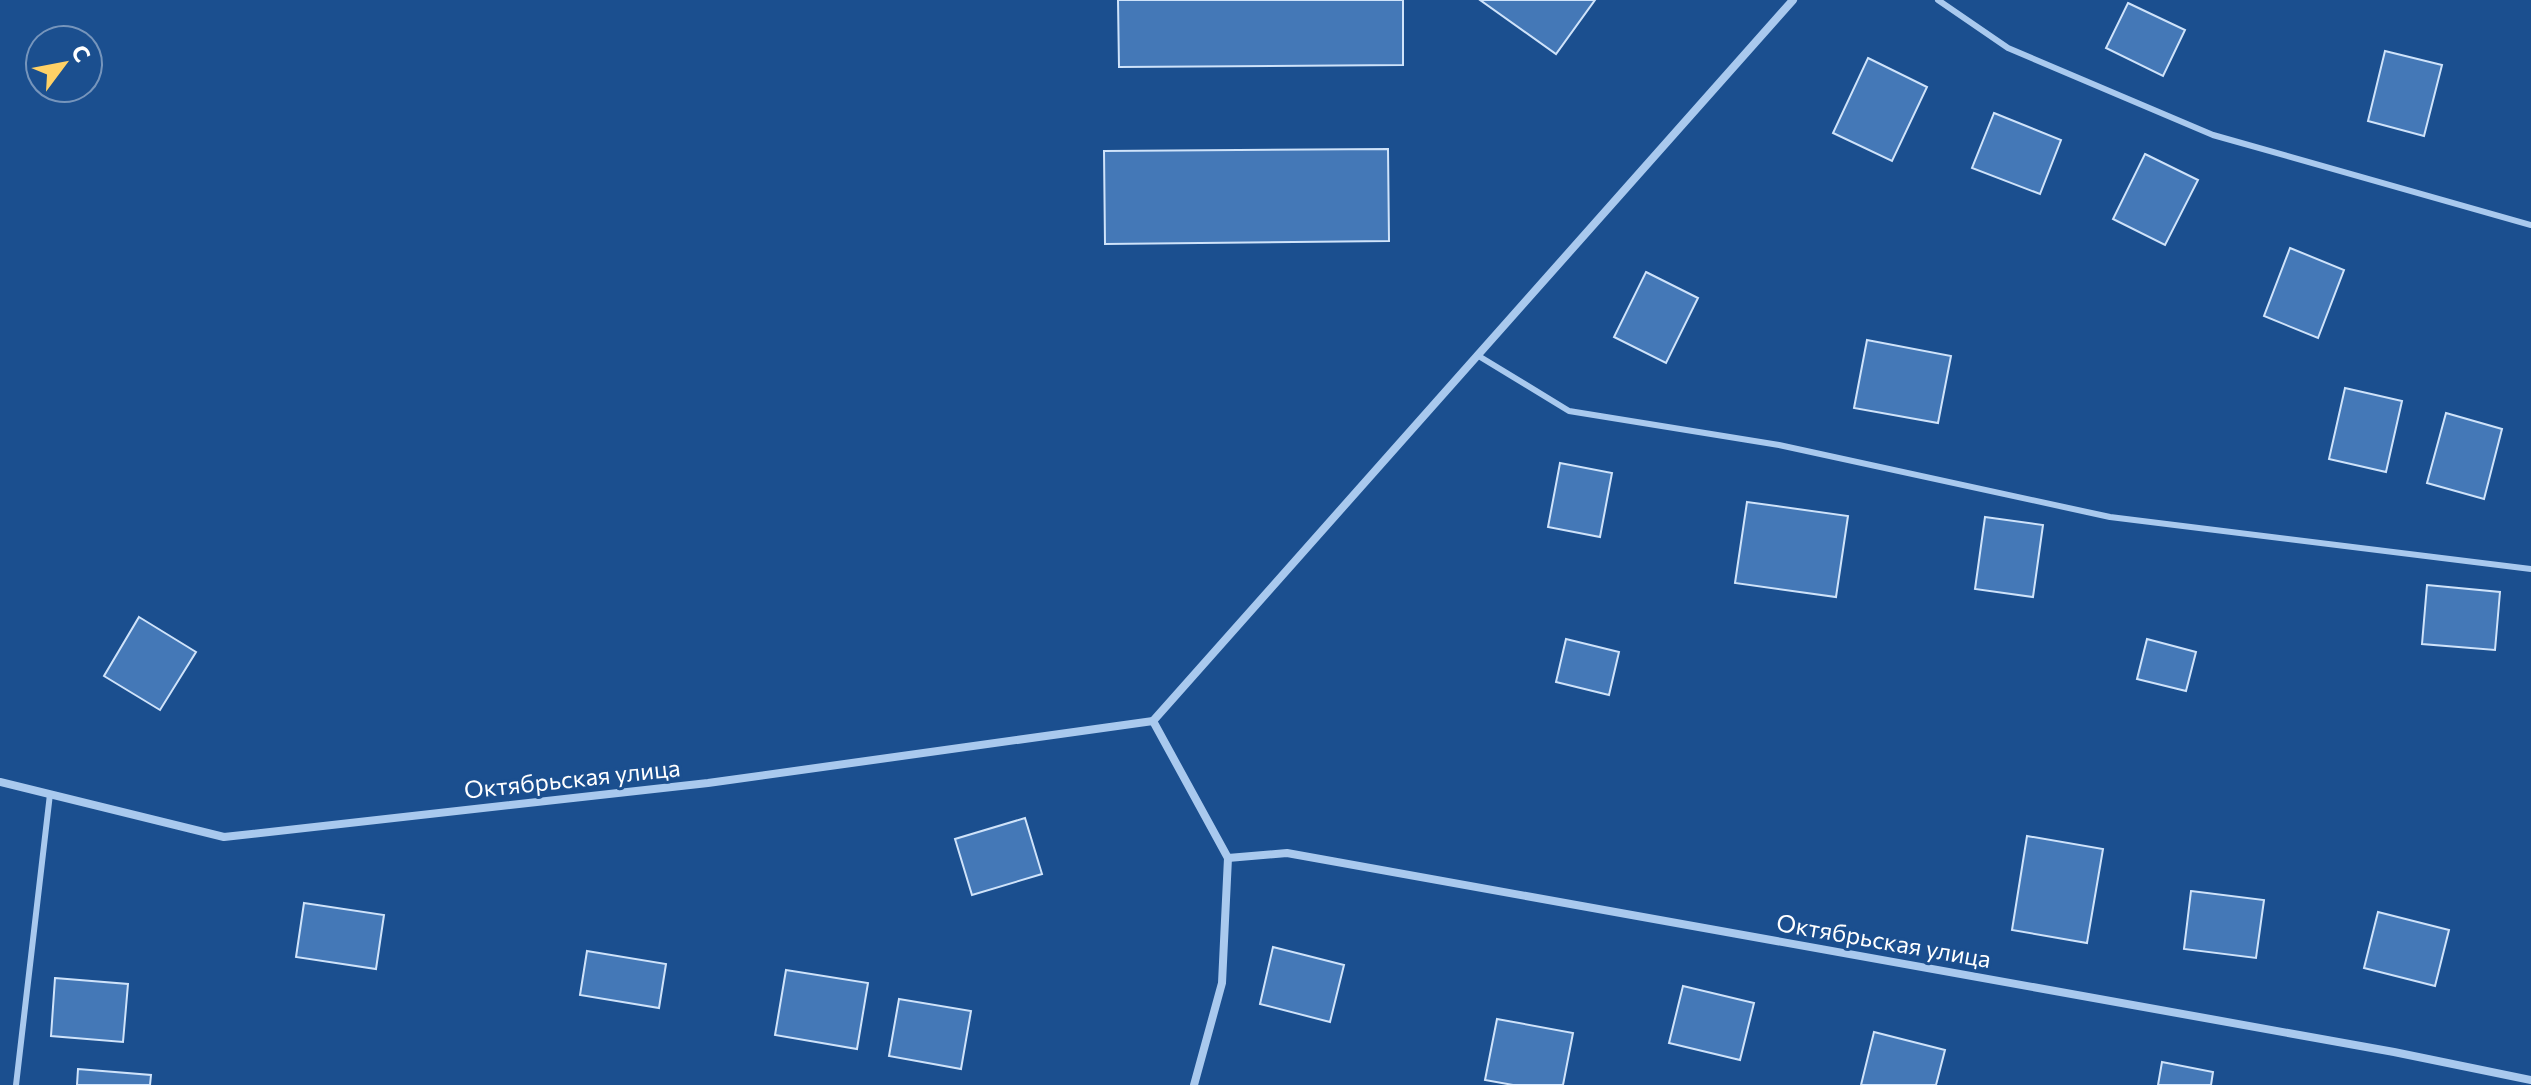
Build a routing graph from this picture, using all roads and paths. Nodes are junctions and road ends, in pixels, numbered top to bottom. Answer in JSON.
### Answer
{"nodes":[{"id":1,"x":1793,"y":0,"type":"edge"},
{"id":2,"x":1938,"y":0,"type":"edge"},
{"id":3,"x":2531,"y":225,"type":"edge"},
{"id":4,"x":1477,"y":355,"type":"junction"},
{"id":5,"x":2531,"y":569,"type":"edge"},
{"id":6,"x":1153,"y":721,"type":"junction"},
{"id":7,"x":0,"y":782,"type":"edge"},
{"id":8,"x":50,"y":794,"type":"junction"},
{"id":9,"x":1228,"y":858,"type":"junction"},
{"id":10,"x":2531,"y":1080,"type":"edge"},
{"id":11,"x":16,"y":1085,"type":"edge"},
{"id":12,"x":1194,"y":1085,"type":"edge"}],
"edges":[{"from":1,"to":4,"type":"street"},
{"from":2,"to":3,"type":"lane"},
{"from":4,"to":5,"type":"lane"},
{"from":4,"to":6,"type":"street"},
{"from":6,"to":8,"type":"street","name":"Октябрьская улица"},
{"from":6,"to":9,"type":"street"},
{"from":7,"to":8,"type":"street","name":"Октябрьская улица"},
{"from":8,"to":11,"type":"lane"},
{"from":9,"to":10,"type":"street","name":"Октябрьская улица"},
{"from":9,"to":12,"type":"street"}]}
